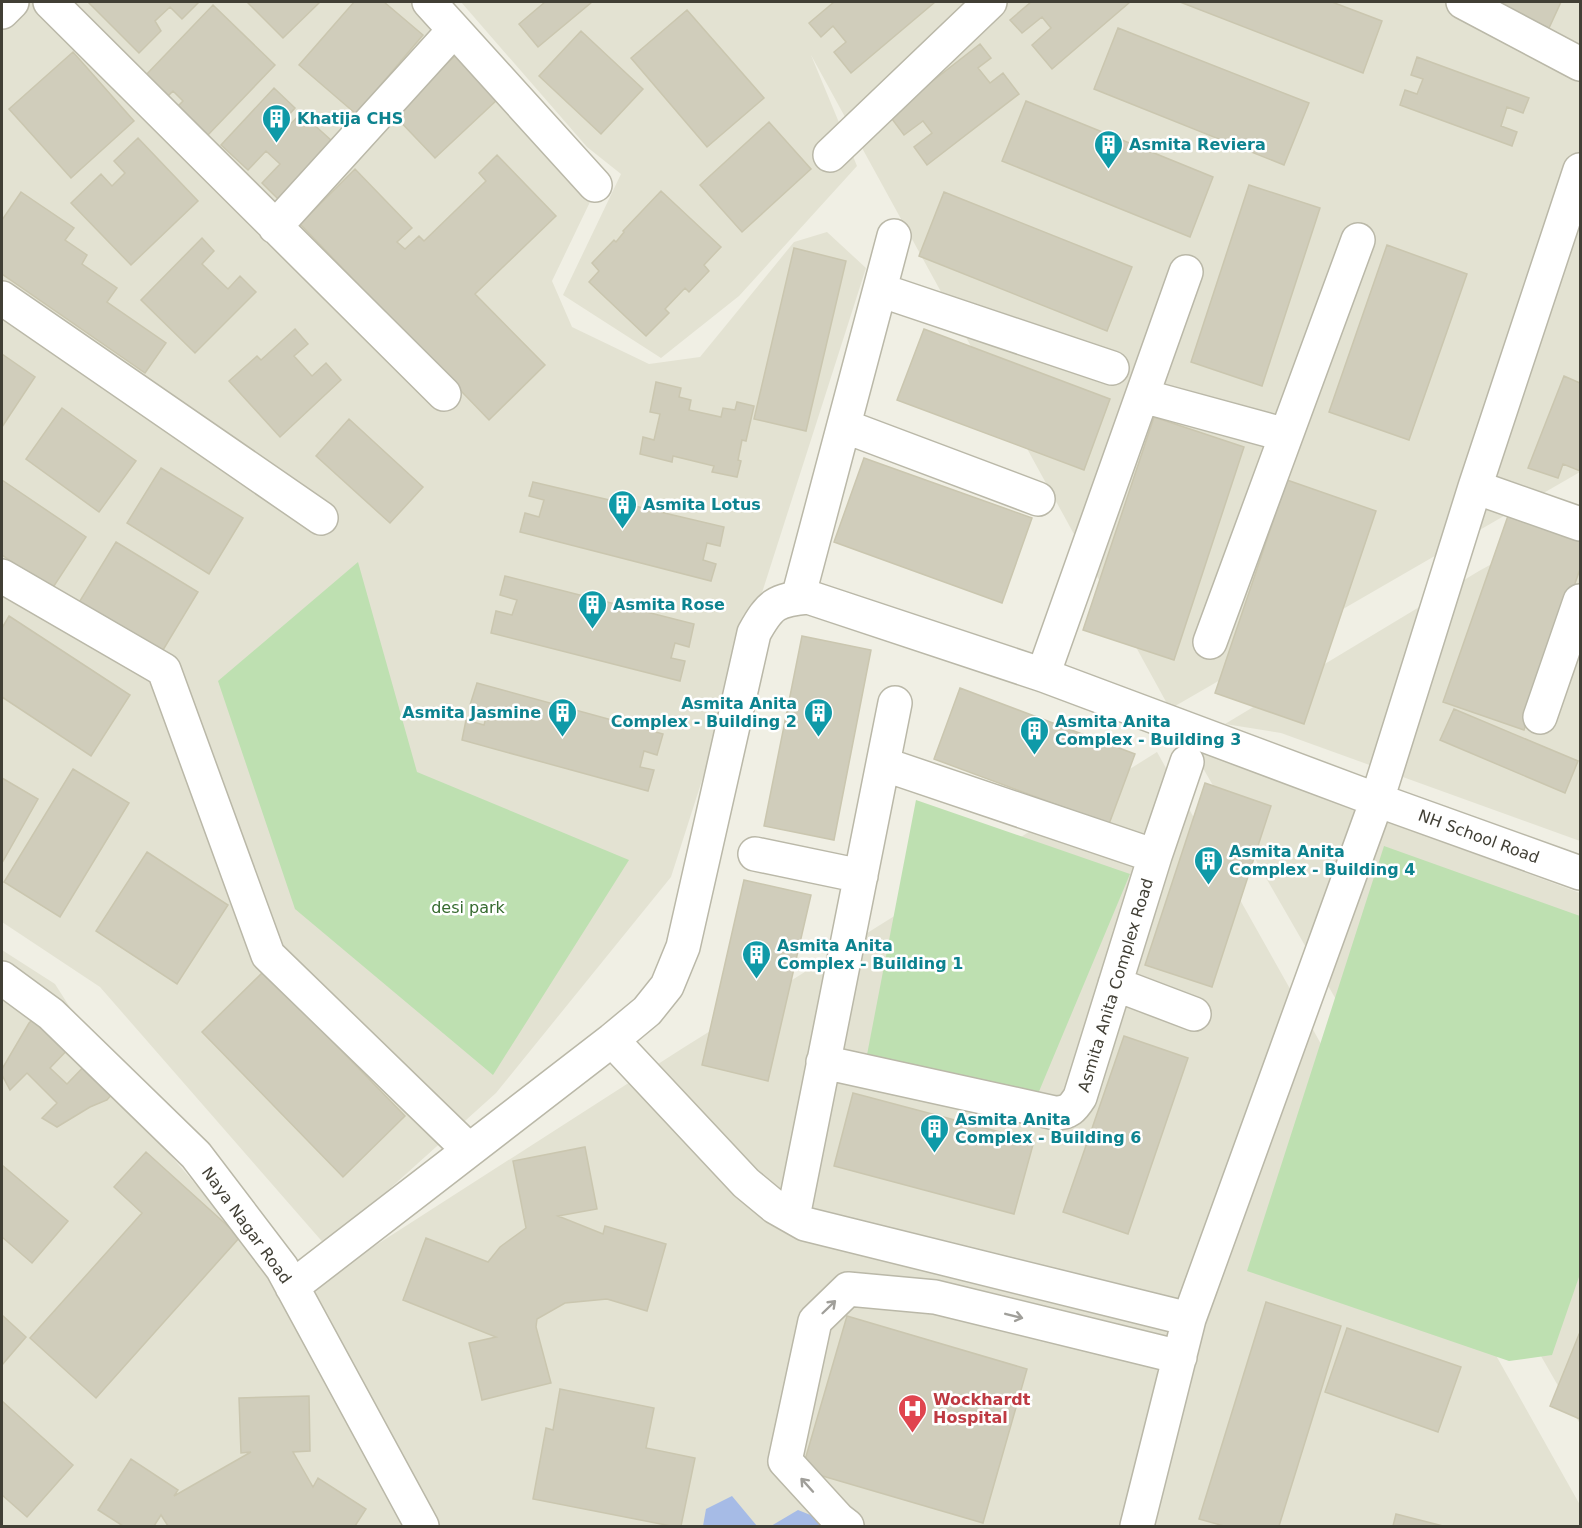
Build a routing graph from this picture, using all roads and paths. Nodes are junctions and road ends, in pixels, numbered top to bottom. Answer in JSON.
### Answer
{"nodes":[{"id":1,"x":12,"y":2,"type":"edge"},
{"id":2,"x":50,"y":2,"type":"edge"},
{"id":3,"x":429,"y":2,"type":"edge"},
{"id":4,"x":990,"y":2,"type":"edge"},
{"id":5,"x":1462,"y":2,"type":"edge"},
{"id":6,"x":2,"y":12,"type":"edge"},
{"id":7,"x":454,"y":30,"type":"junction"},
{"id":8,"x":1581,"y":64,"type":"edge"},
{"id":9,"x":830,"y":155,"type":"dead end"},
{"id":10,"x":1581,"y":170,"type":"edge"},
{"id":11,"x":596,"y":185,"type":"dead end"},
{"id":12,"x":275,"y":227,"type":"junction"},
{"id":13,"x":894,"y":236,"type":"dead end"},
{"id":14,"x":1358,"y":240,"type":"dead end"},
{"id":15,"x":1186,"y":272,"type":"dead end"},
{"id":16,"x":880,"y":290,"type":"junction"},
{"id":17,"x":2,"y":298,"type":"edge"},
{"id":18,"x":1112,"y":368,"type":"dead end"},
{"id":19,"x":444,"y":394,"type":"dead end"},
{"id":20,"x":1143,"y":396,"type":"junction"},
{"id":21,"x":844,"y":426,"type":"junction"},
{"id":22,"x":1286,"y":435,"type":"junction"},
{"id":23,"x":1475,"y":487,"type":"junction"},
{"id":24,"x":1038,"y":499,"type":"dead end"},
{"id":25,"x":321,"y":518,"type":"dead end"},
{"id":26,"x":1581,"y":524,"type":"edge"},
{"id":27,"x":2,"y":576,"type":"edge"},
{"id":28,"x":798,"y":598,"type":"junction"},
{"id":29,"x":1581,"y":601,"type":"edge"},
{"id":30,"x":1210,"y":642,"type":"dead end"},
{"id":31,"x":1043,"y":675,"type":"junction"},
{"id":32,"x":896,"y":703,"type":"dead end"},
{"id":33,"x":1540,"y":717,"type":"dead end"},
{"id":34,"x":1187,"y":762,"type":"dead end"},
{"id":35,"x":883,"y":764,"type":"junction"},
{"id":36,"x":1377,"y":800,"type":"junction"},
{"id":37,"x":755,"y":854,"type":"dead end"},
{"id":38,"x":1155,"y":856,"type":"junction"},
{"id":39,"x":1581,"y":873,"type":"edge"},
{"id":40,"x":861,"y":876,"type":"junction"},
{"id":41,"x":2,"y":978,"type":"edge"},
{"id":42,"x":1115,"y":984,"type":"junction"},
{"id":43,"x":1194,"y":1014,"type":"dead end"},
{"id":44,"x":612,"y":1040,"type":"junction"},
{"id":45,"x":823,"y":1062,"type":"junction"},
{"id":46,"x":469,"y":1150,"type":"junction"},
{"id":47,"x":793,"y":1217,"type":"junction"},
{"id":48,"x":292,"y":1287,"type":"junction"},
{"id":49,"x":1189,"y":1319,"type":"junction"},
{"id":50,"x":1180,"y":1357,"type":"junction"},
{"id":51,"x":422,"y":1527,"type":"edge"},
{"id":52,"x":847,"y":1527,"type":"edge"},
{"id":53,"x":1137,"y":1527,"type":"edge"}],
"edges":[{"from":1,"to":6,"type":"street"},
{"from":2,"to":12,"type":"street"},
{"from":3,"to":7,"type":"street"},
{"from":4,"to":9,"type":"street"},
{"from":5,"to":8,"type":"street"},
{"from":7,"to":11,"type":"street"},
{"from":7,"to":12,"type":"street"},
{"from":10,"to":23,"type":"street"},
{"from":12,"to":19,"type":"street"},
{"from":13,"to":16,"type":"street"},
{"from":14,"to":22,"type":"street"},
{"from":15,"to":20,"type":"street"},
{"from":16,"to":18,"type":"street"},
{"from":16,"to":21,"type":"street"},
{"from":17,"to":25,"type":"street"},
{"from":20,"to":22,"type":"street"},
{"from":20,"to":31,"type":"street"},
{"from":21,"to":24,"type":"street"},
{"from":21,"to":28,"type":"street"},
{"from":22,"to":30,"type":"street"},
{"from":23,"to":26,"type":"street"},
{"from":23,"to":36,"type":"street"},
{"from":27,"to":46,"type":"street"},
{"from":28,"to":31,"type":"street","name":"NH School Road"},
{"from":28,"to":44,"type":"street"},
{"from":29,"to":33,"type":"street"},
{"from":31,"to":36,"type":"street","name":"NH School Road"},
{"from":32,"to":35,"type":"street"},
{"from":34,"to":38,"type":"street","name":"Asmita Anita Complex Road"},
{"from":35,"to":38,"type":"street","name":"Asmita Anita Complex Road"},
{"from":35,"to":40,"type":"street"},
{"from":36,"to":39,"type":"street","name":"NH School Road"},
{"from":36,"to":49,"type":"street"},
{"from":37,"to":40,"type":"street"},
{"from":38,"to":42,"type":"street","name":"Asmita Anita Complex Road"},
{"from":40,"to":45,"type":"street"},
{"from":41,"to":48,"type":"street","name":"Naya Nagar Road"},
{"from":42,"to":43,"type":"street"},
{"from":42,"to":45,"type":"street","name":"Asmita Anita Complex Road"},
{"from":44,"to":46,"type":"street"},
{"from":44,"to":47,"type":"street"},
{"from":45,"to":47,"type":"street"},
{"from":46,"to":48,"type":"street"},
{"from":47,"to":49,"type":"street"},
{"from":48,"to":51,"type":"street","name":"Naya Nagar Road"},
{"from":49,"to":50,"type":"street"},
{"from":52,"to":50,"type":"street","one_way":true},
{"from":50,"to":53,"type":"street"}]}
